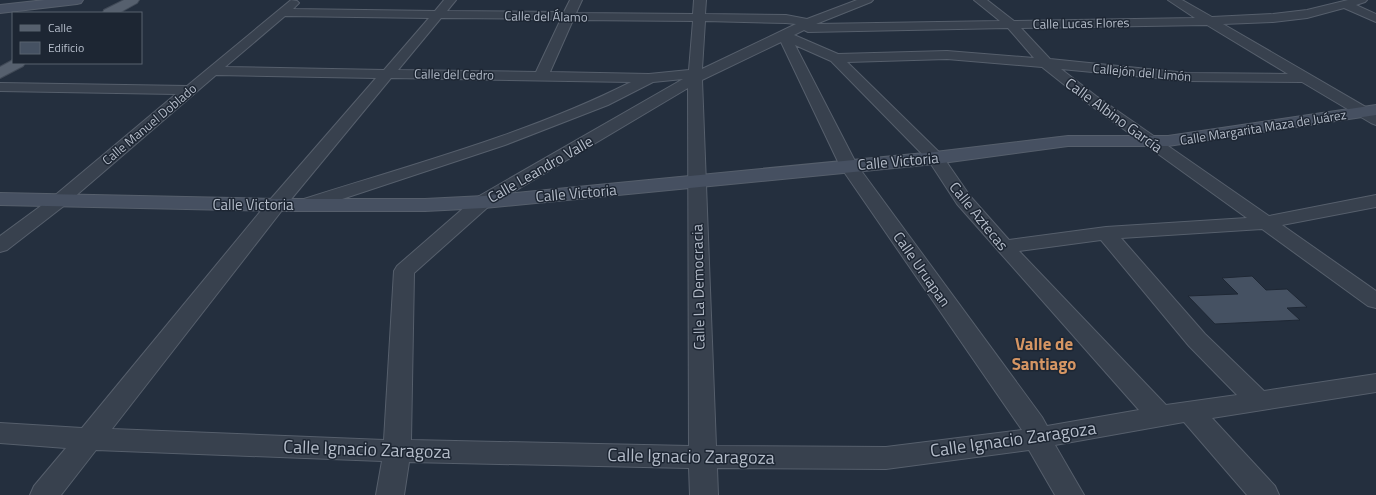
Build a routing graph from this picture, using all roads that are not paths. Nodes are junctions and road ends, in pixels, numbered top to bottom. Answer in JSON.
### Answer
{"nodes":[{"id":1,"x":77,"y":0,"type":"edge"},
{"id":2,"x":133,"y":0,"type":"edge"},
{"id":3,"x":296,"y":0,"type":"edge"},
{"id":4,"x":450,"y":0,"type":"edge"},
{"id":5,"x":576,"y":0,"type":"edge"},
{"id":6,"x":700,"y":0,"type":"edge"},
{"id":7,"x":867,"y":0,"type":"edge"},
{"id":8,"x":980,"y":0,"type":"edge"},
{"id":9,"x":1174,"y":0,"type":"edge"},
{"id":10,"x":1361,"y":0,"type":"edge"},
{"id":11,"x":1310,"y":2,"type":"dead end"},
{"id":12,"x":1338,"y":5,"type":"junction"},
{"id":13,"x":825,"y":6,"type":"dead end"},
{"id":14,"x":0,"y":8,"type":"edge"},
{"id":15,"x":111,"y":12,"type":"edge"},
{"id":16,"x":283,"y":12,"type":"junction"},
{"id":17,"x":438,"y":14,"type":"junction"},
{"id":18,"x":569,"y":16,"type":"junction"},
{"id":19,"x":700,"y":18,"type":"junction"},
{"id":20,"x":1376,"y":18,"type":"edge"},
{"id":21,"x":1210,"y":21,"type":"junction"},
{"id":22,"x":1011,"y":24,"type":"junction"},
{"id":23,"x":799,"y":29,"type":"junction"},
{"id":24,"x":836,"y":58,"type":"junction"},
{"id":25,"x":1046,"y":63,"type":"junction"},
{"id":26,"x":16,"y":64,"type":"edge"},
{"id":27,"x":212,"y":71,"type":"junction"},
{"id":28,"x":0,"y":73,"type":"edge"},
{"id":29,"x":389,"y":73,"type":"junction"},
{"id":30,"x":541,"y":76,"type":"junction"},
{"id":31,"x":695,"y":76,"type":"junction"},
{"id":32,"x":649,"y":78,"type":"junction"},
{"id":33,"x":1304,"y":78,"type":"junction"},
{"id":34,"x":0,"y":87,"type":"edge"},
{"id":35,"x":189,"y":90,"type":"junction"},
{"id":36,"x":1368,"y":111,"type":"edge"},
{"id":37,"x":1376,"y":120,"type":"edge"},
{"id":38,"x":1150,"y":141,"type":"junction"},
{"id":39,"x":935,"y":158,"type":"junction"},
{"id":40,"x":849,"y":166,"type":"junction"},
{"id":41,"x":696,"y":182,"type":"junction"},
{"id":42,"x":0,"y":199,"type":"edge"},
{"id":43,"x":59,"y":201,"type":"junction"},
{"id":44,"x":1376,"y":201,"type":"edge"},
{"id":45,"x":311,"y":203,"type":"junction"},
{"id":46,"x":481,"y":203,"type":"junction"},
{"id":47,"x":276,"y":205,"type":"junction"},
{"id":48,"x":1265,"y":223,"type":"junction"},
{"id":49,"x":1106,"y":233,"type":"junction"},
{"id":50,"x":0,"y":246,"type":"edge"},
{"id":51,"x":1004,"y":247,"type":"junction"},
{"id":52,"x":1376,"y":301,"type":"edge"},
{"id":53,"x":1376,"y":383,"type":"edge"},
{"id":54,"x":1259,"y":401,"type":"junction"},
{"id":55,"x":1190,"y":411,"type":"junction"},
{"id":56,"x":1160,"y":416,"type":"junction"},
{"id":57,"x":0,"y":433,"type":"edge"},
{"id":58,"x":1038,"y":438,"type":"junction"},
{"id":59,"x":90,"y":439,"type":"junction"},
{"id":60,"x":398,"y":451,"type":"junction"},
{"id":61,"x":703,"y":457,"type":"junction"},
{"id":62,"x":44,"y":495,"type":"edge"},
{"id":63,"x":390,"y":495,"type":"edge"},
{"id":64,"x":704,"y":495,"type":"edge"},
{"id":65,"x":1070,"y":495,"type":"edge"},
{"id":66,"x":1265,"y":495,"type":"edge"}],
"edges":[{"from":1,"to":14,"type":"street"},
{"from":2,"to":15,"type":"main road"},
{"from":3,"to":16,"type":"street","name":"Calle Manuel Doblado"},
{"from":4,"to":17,"type":"street"},
{"from":5,"to":18,"type":"street"},
{"from":6,"to":19,"type":"street","name":"Calle La Democracia"},
{"from":7,"to":23,"type":"street","name":"Calle Leandro Valle"},
{"from":8,"to":22,"type":"street","name":"Calle Albino García"},
{"from":9,"to":21,"type":"street"},
{"from":10,"to":12,"type":"street","name":"Calle Lucas Flores"},
{"from":11,"to":12,"type":"street"},
{"from":12,"to":20,"type":"street"},
{"from":12,"to":21,"type":"street","name":"Calle Lucas Flores"},
{"from":13,"to":23,"type":"street"},
{"from":16,"to":17,"type":"street","name":"Calle del Álamo"},
{"from":16,"to":27,"type":"street","name":"Calle Manuel Doblado"},
{"from":17,"to":18,"type":"street","name":"Calle del Álamo"},
{"from":17,"to":29,"type":"street"},
{"from":18,"to":19,"type":"street","name":"Calle del Álamo"},
{"from":18,"to":30,"type":"street"},
{"from":19,"to":23,"type":"street","name":"Calle del Álamo"},
{"from":19,"to":31,"type":"street","name":"Calle La Democracia"},
{"from":21,"to":22,"type":"street","name":"Calle Lucas Flores"},
{"from":21,"to":33,"type":"street"},
{"from":22,"to":23,"type":"street","name":"Calle Lucas Flores"},
{"from":22,"to":25,"type":"street","name":"Calle Albino García"},
{"from":23,"to":24,"type":"street","name":"Calle Aztecas"},
{"from":23,"to":31,"type":"street","name":"Calle Leandro Valle"},
{"from":23,"to":40,"type":"street","name":"Calle Uruapan"},
{"from":24,"to":25,"type":"street","name":"Callejón del Limón"},
{"from":24,"to":39,"type":"street","name":"Calle Aztecas"},
{"from":25,"to":33,"type":"street","name":"Callejón del Limón"},
{"from":25,"to":38,"type":"street","name":"Calle Albino García"},
{"from":26,"to":28,"type":"main road"},
{"from":27,"to":29,"type":"street","name":"Calle del Cedro"},
{"from":27,"to":35,"type":"street","name":"Calle Manuel Doblado"},
{"from":29,"to":30,"type":"street","name":"Calle del Cedro"},
{"from":29,"to":47,"type":"street"},
{"from":30,"to":32,"type":"street","name":"Calle del Cedro"},
{"from":31,"to":32,"type":"street","name":"Calle del Cedro"},
{"from":31,"to":41,"type":"street","name":"Calle La Democracia"},
{"from":31,"to":46,"type":"street","name":"Calle Leandro Valle"},
{"from":32,"to":45,"type":"street"},
{"from":33,"to":36,"type":"street"},
{"from":34,"to":35,"type":"street"},
{"from":35,"to":43,"type":"street","name":"Calle Manuel Doblado"},
{"from":36,"to":37,"type":"street"},
{"from":36,"to":38,"type":"street","name":"Calle Margarita Maza de Juárez"},
{"from":38,"to":39,"type":"street","name":"Calle Victoria"},
{"from":38,"to":48,"type":"street","name":"Calle Albino García"},
{"from":39,"to":40,"type":"street","name":"Calle Victoria"},
{"from":39,"to":51,"type":"street","name":"Calle Aztecas"},
{"from":40,"to":41,"type":"street","name":"Calle Victoria"},
{"from":40,"to":58,"type":"street","name":"Calle Uruapan"},
{"from":41,"to":46,"type":"street","name":"Calle Victoria"},
{"from":41,"to":61,"type":"street","name":"Calle La Democracia"},
{"from":42,"to":43,"type":"street","name":"Calle Victoria"},
{"from":43,"to":47,"type":"street","name":"Calle Victoria"},
{"from":43,"to":50,"type":"street","name":"Calle Manuel Doblado"},
{"from":44,"to":48,"type":"street"},
{"from":45,"to":46,"type":"street","name":"Calle Victoria"},
{"from":45,"to":47,"type":"street","name":"Calle Victoria"},
{"from":46,"to":60,"type":"street","name":"Calle Leandro Valle"},
{"from":47,"to":59,"type":"street"},
{"from":48,"to":49,"type":"street"},
{"from":48,"to":52,"type":"street","name":"Calle Albino García"},
{"from":49,"to":51,"type":"street"},
{"from":49,"to":54,"type":"street"},
{"from":51,"to":56,"type":"street","name":"Calle Aztecas"},
{"from":53,"to":54,"type":"street","name":"Calle Ignacio Zaragoza"},
{"from":54,"to":55,"type":"street","name":"Calle Ignacio Zaragoza"},
{"from":55,"to":56,"type":"street","name":"Calle Ignacio Zaragoza"},
{"from":55,"to":66,"type":"street"},
{"from":56,"to":58,"type":"street","name":"Calle Ignacio Zaragoza"},
{"from":57,"to":59,"type":"street","name":"Calle Ignacio Zaragoza"},
{"from":58,"to":61,"type":"street","name":"Calle Ignacio Zaragoza"},
{"from":58,"to":65,"type":"street","name":"Calle Uruapan"},
{"from":59,"to":60,"type":"street","name":"Calle Ignacio Zaragoza"},
{"from":59,"to":62,"type":"street"},
{"from":60,"to":61,"type":"street","name":"Calle Ignacio Zaragoza"},
{"from":60,"to":63,"type":"street","name":"Calle Leandro Valle"},
{"from":61,"to":64,"type":"street","name":"Calle La Democracia"}]}
